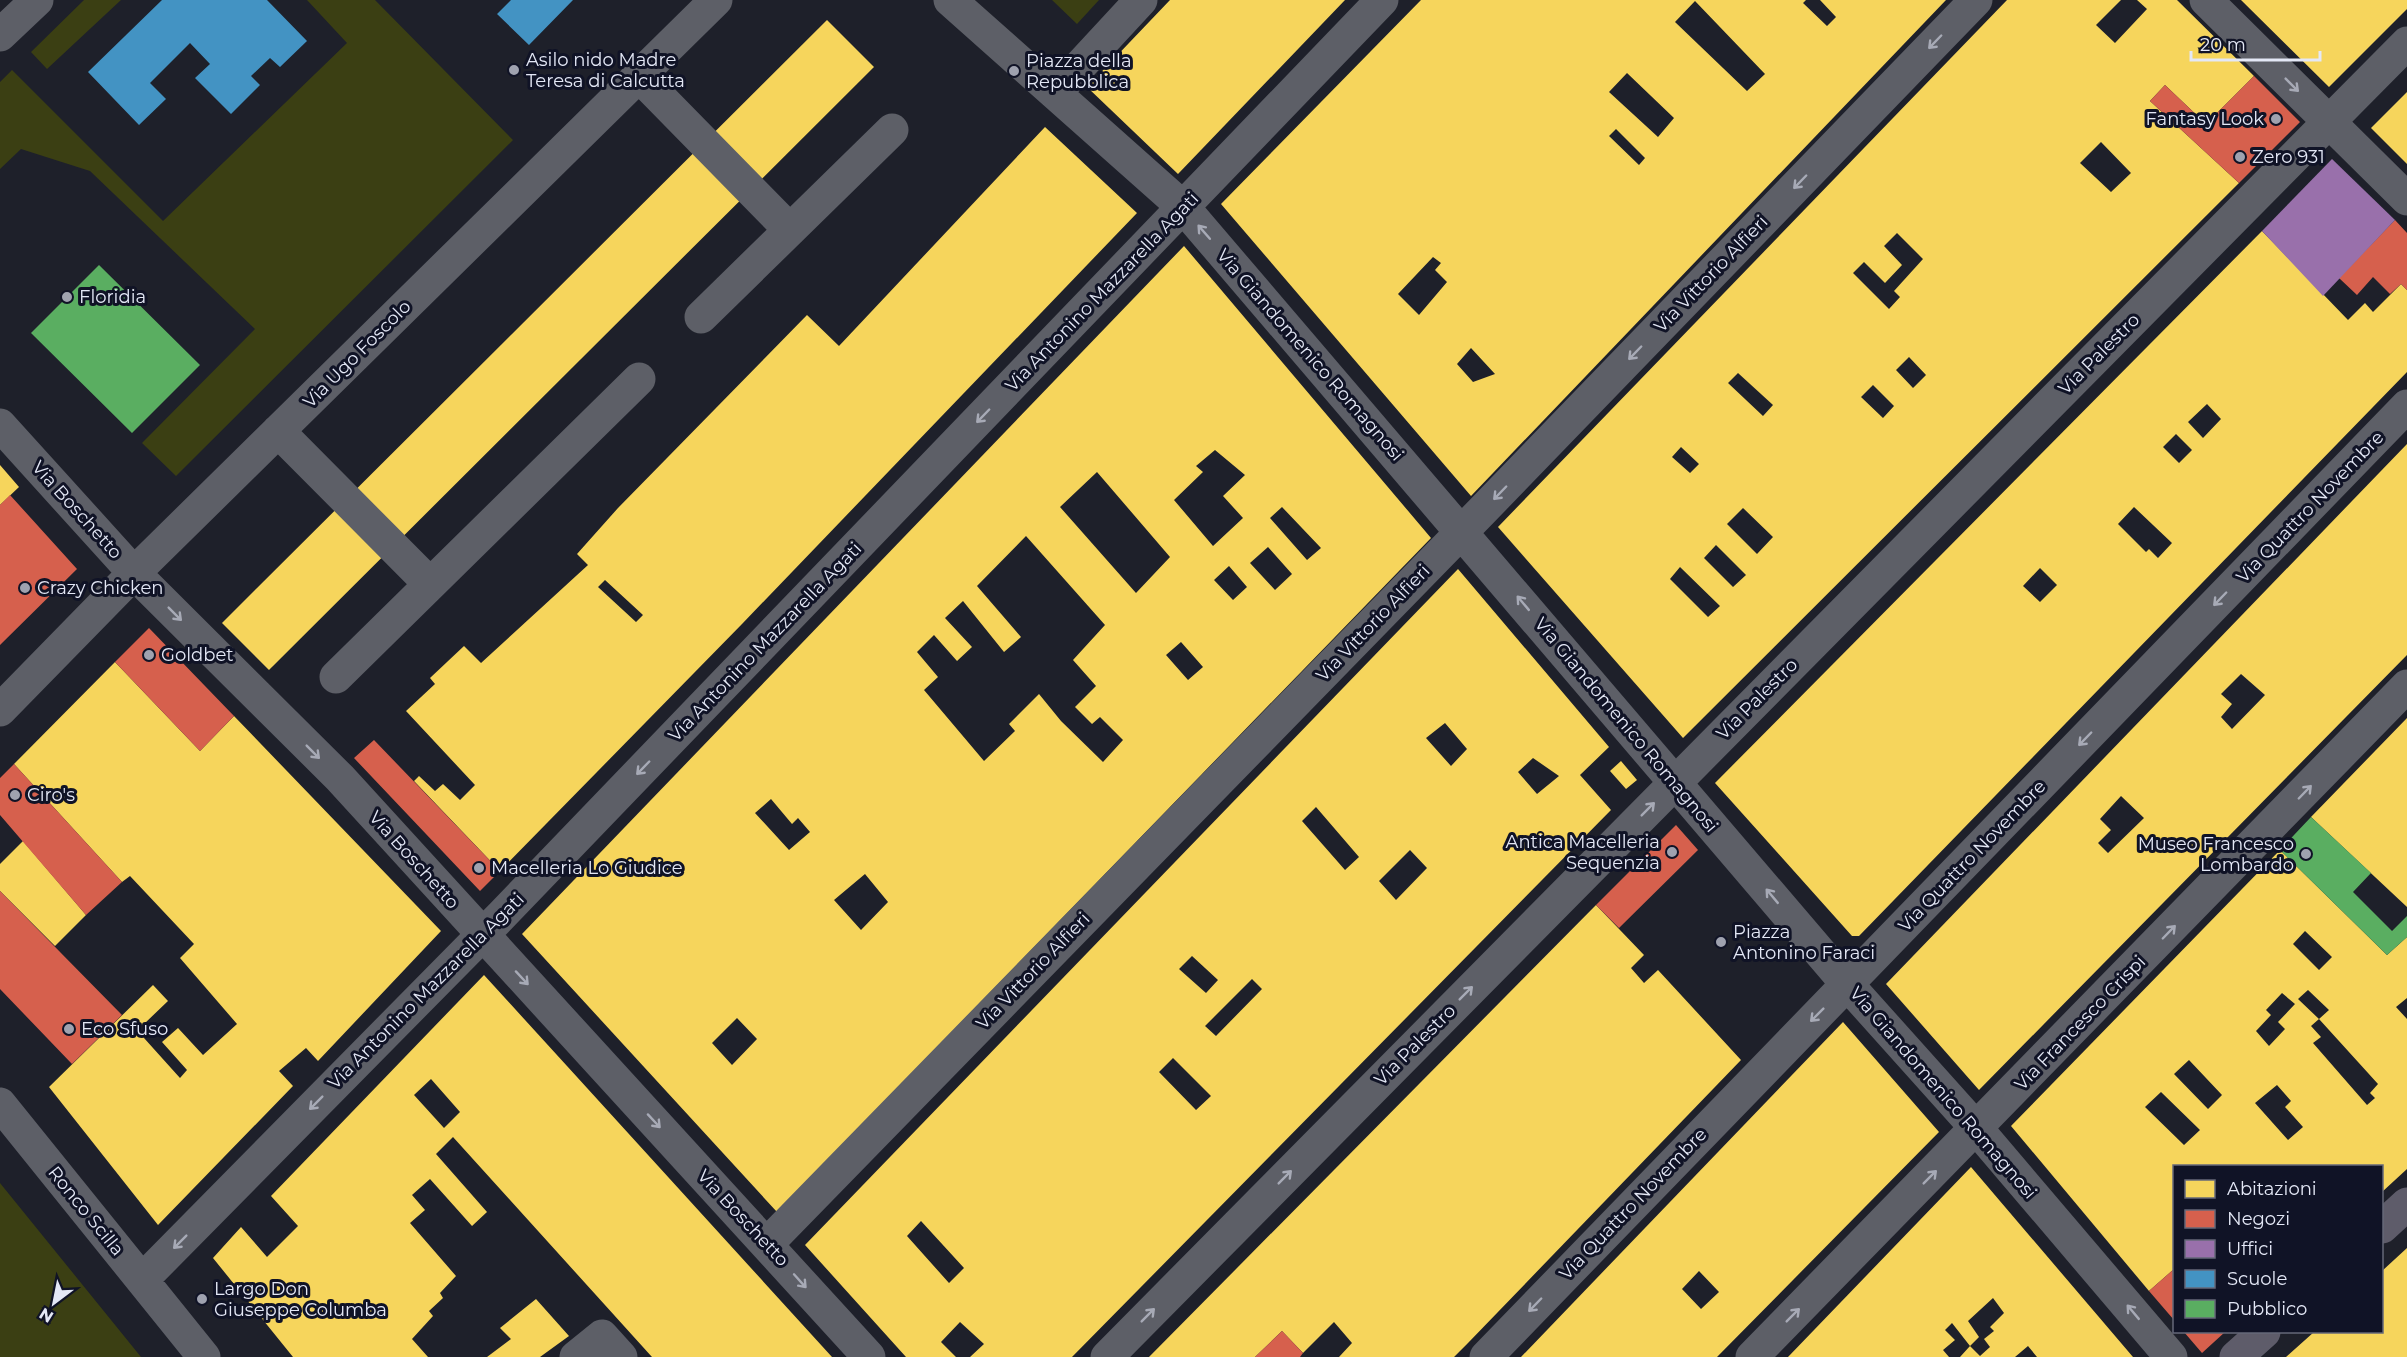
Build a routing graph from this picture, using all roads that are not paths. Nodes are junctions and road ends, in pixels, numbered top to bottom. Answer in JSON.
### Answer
{"nodes":[{"id":1,"x":37,"y":0,"type":"edge"},
{"id":2,"x":716,"y":0,"type":"edge"},
{"id":3,"x":950,"y":0,"type":"edge"},
{"id":4,"x":1141,"y":0,"type":"edge"},
{"id":5,"x":1382,"y":0,"type":"edge"},
{"id":6,"x":1976,"y":0,"type":"edge"},
{"id":7,"x":2206,"y":0,"type":"edge"},
{"id":8,"x":0,"y":35,"type":"edge"},
{"id":9,"x":2407,"y":43,"type":"edge"},
{"id":10,"x":631,"y":84,"type":"junction"},
{"id":11,"x":1062,"y":99,"type":"junction"},
{"id":12,"x":2330,"y":122,"type":"junction"},
{"id":13,"x":892,"y":129,"type":"dead end"},
{"id":14,"x":2407,"y":200,"type":"edge"},
{"id":15,"x":1184,"y":208,"type":"junction"},
{"id":16,"x":782,"y":237,"type":"junction"},
{"id":17,"x":701,"y":317,"type":"dead end"},
{"id":18,"x":639,"y":379,"type":"dead end"},
{"id":19,"x":2407,"y":406,"type":"edge"},
{"id":20,"x":0,"y":425,"type":"edge"},
{"id":21,"x":279,"y":431,"type":"junction"},
{"id":22,"x":1462,"y":532,"type":"junction"},
{"id":23,"x":134,"y":573,"type":"junction"},
{"id":24,"x":430,"y":584,"type":"junction"},
{"id":25,"x":336,"y":677,"type":"dead end"},
{"id":26,"x":2407,"y":686,"type":"edge"},
{"id":27,"x":0,"y":710,"type":"edge"},
{"id":28,"x":1674,"y":782,"type":"junction"},
{"id":29,"x":482,"y":935,"type":"junction"},
{"id":30,"x":1848,"y":984,"type":"junction"},
{"id":31,"x":0,"y":1104,"type":"edge"},
{"id":32,"x":1977,"y":1129,"type":"junction"},
{"id":33,"x":2407,"y":1204,"type":"edge"},
{"id":34,"x":2383,"y":1226,"type":"edge"},
{"id":35,"x":767,"y":1244,"type":"junction"},
{"id":36,"x":142,"y":1280,"type":"junction"},
{"id":37,"x":2263,"y":1333,"type":"edge"},
{"id":38,"x":204,"y":1357,"type":"edge"},
{"id":39,"x":576,"y":1357,"type":"edge"},
{"id":40,"x":621,"y":1357,"type":"edge"},
{"id":41,"x":869,"y":1357,"type":"edge"},
{"id":42,"x":1107,"y":1357,"type":"edge"},
{"id":43,"x":1486,"y":1357,"type":"edge"},
{"id":44,"x":1752,"y":1357,"type":"edge"},
{"id":45,"x":2171,"y":1357,"type":"edge"},
{"id":46,"x":2236,"y":1357,"type":"edge"}],
"edges":[{"from":1,"to":8,"type":"street"},
{"from":2,"to":10,"type":"street","name":"Via Ugo Foscolo"},
{"from":3,"to":11,"type":"street","name":"Via Giandomenico Romagnosi"},
{"from":4,"to":11,"type":"street"},
{"from":5,"to":15,"type":"street","name":"Via Antonino Mazzarella Agati"},
{"from":6,"to":22,"type":"street","name":"Via Vittorio Alfieri","one_way":true},
{"from":7,"to":12,"type":"street","one_way":true},
{"from":9,"to":12,"type":"street","name":"Via Palestro"},
{"from":10,"to":16,"type":"street"},
{"from":10,"to":21,"type":"street","name":"Via Ugo Foscolo"},
{"from":11,"to":15,"type":"street","name":"Via Giandomenico Romagnosi"},
{"from":12,"to":14,"type":"street"},
{"from":12,"to":28,"type":"street","name":"Via Palestro"},
{"from":13,"to":16,"type":"street"},
{"from":22,"to":15,"type":"street","name":"Via Giandomenico Romagnosi","one_way":true},
{"from":15,"to":29,"type":"street","name":"Via Antonino Mazzarella Agati","one_way":true},
{"from":16,"to":17,"type":"street"},
{"from":18,"to":24,"type":"street"},
{"from":19,"to":30,"type":"street","name":"Via Quattro Novembre","one_way":true},
{"from":20,"to":23,"type":"street","name":"Via Boschetto"},
{"from":21,"to":23,"type":"street","name":"Via Ugo Foscolo"},
{"from":21,"to":24,"type":"street"},
{"from":28,"to":22,"type":"street","name":"Via Giandomenico Romagnosi","one_way":true},
{"from":22,"to":35,"type":"street","name":"Via Vittorio Alfieri"},
{"from":23,"to":27,"type":"street","name":"Via Ugo Foscolo"},
{"from":23,"to":29,"type":"street","name":"Via Boschetto","one_way":true},
{"from":24,"to":25,"type":"street"},
{"from":32,"to":26,"type":"street","name":"Via Francesco Crispi","one_way":true},
{"from":30,"to":28,"type":"street","name":"Via Giandomenico Romagnosi","one_way":true},
{"from":42,"to":28,"type":"street","name":"Via Palestro","one_way":true},
{"from":29,"to":35,"type":"street","name":"Via Boschetto","one_way":true},
{"from":29,"to":36,"type":"street","name":"Via Antonino Mazzarella Agati","one_way":true},
{"from":30,"to":32,"type":"street","name":"Via Giandomenico Romagnosi"},
{"from":30,"to":43,"type":"street","name":"Via Quattro Novembre","one_way":true},
{"from":31,"to":36,"type":"street","name":"Ronco Scilla"},
{"from":44,"to":32,"type":"street","name":"Via Francesco Crispi","one_way":true},
{"from":45,"to":32,"type":"street","name":"Via Giandomenico Romagnosi","one_way":true},
{"from":33,"to":34,"type":"main road"},
{"from":35,"to":41,"type":"street","name":"Via Boschetto","one_way":true},
{"from":36,"to":38,"type":"street","name":"Ronco Scilla"},
{"from":37,"to":46,"type":"main road"},
{"from":39,"to":40,"type":"street"}]}
